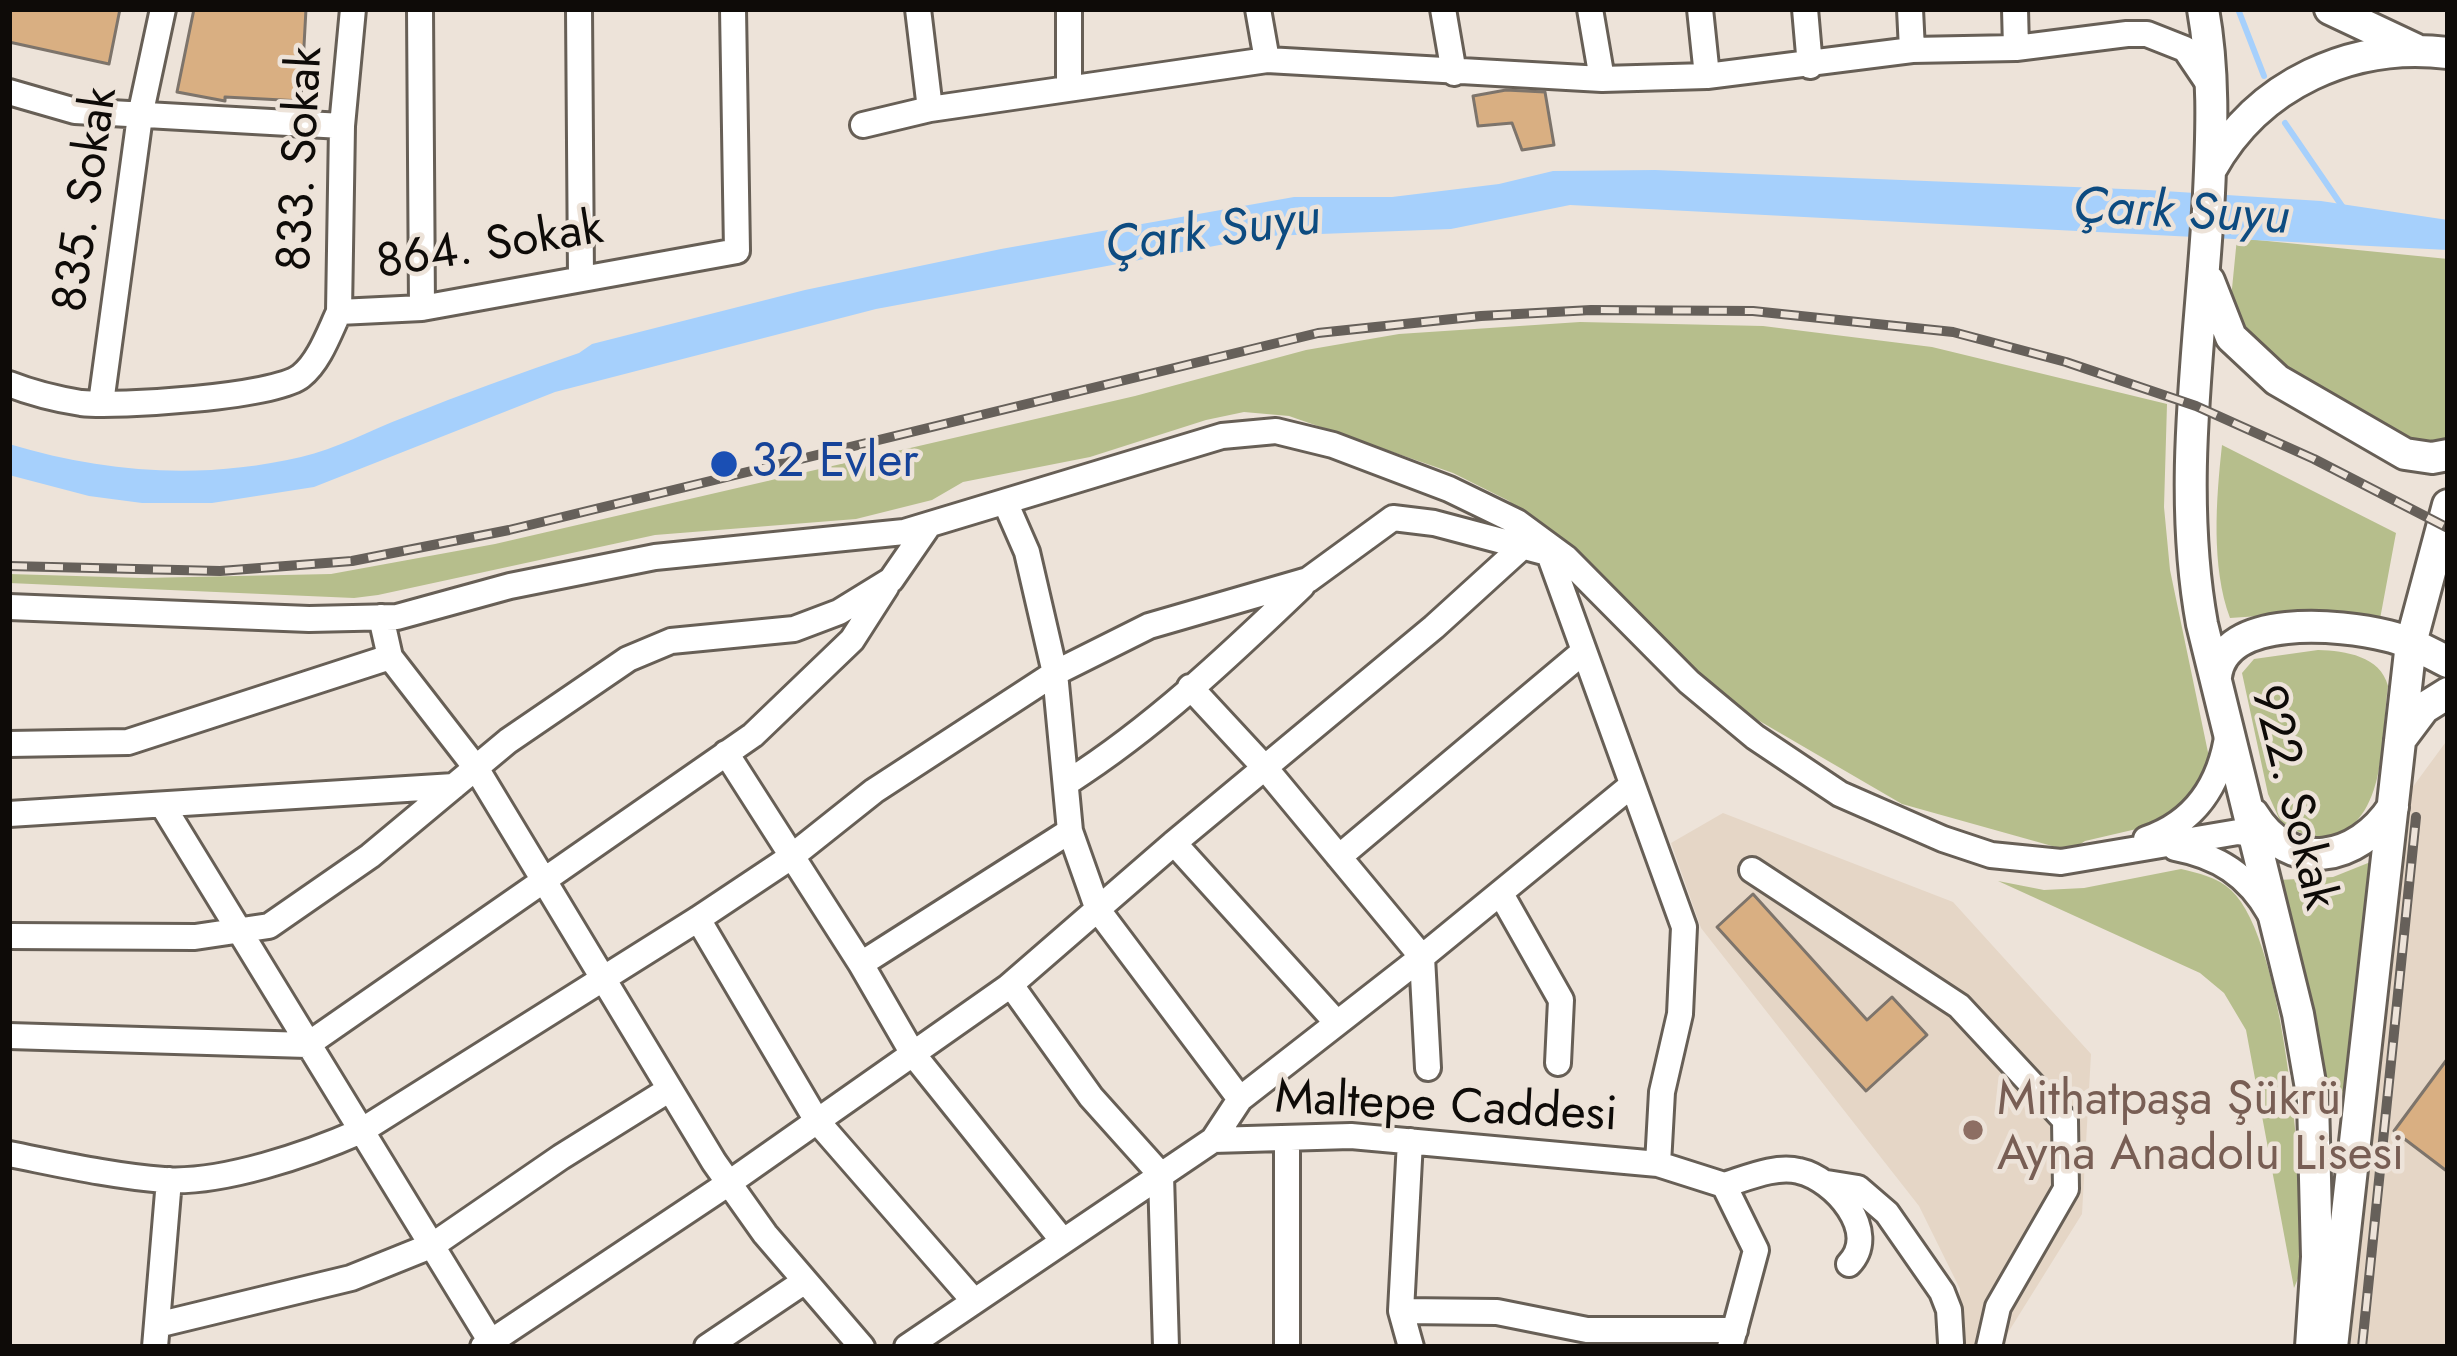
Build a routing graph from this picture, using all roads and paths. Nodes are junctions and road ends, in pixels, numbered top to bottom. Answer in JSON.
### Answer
{"nodes":[{"id":1,"x":163,"y":9,"type":"edge"},
{"id":2,"x":353,"y":9,"type":"edge"},
{"id":3,"x":420,"y":9,"type":"edge"},
{"id":4,"x":579,"y":9,"type":"edge"},
{"id":5,"x":733,"y":9,"type":"edge"},
{"id":6,"x":918,"y":9,"type":"edge"},
{"id":7,"x":1069,"y":9,"type":"edge"},
{"id":8,"x":1258,"y":9,"type":"edge"},
{"id":9,"x":1443,"y":9,"type":"edge"},
{"id":10,"x":1590,"y":9,"type":"edge"},
{"id":11,"x":1700,"y":9,"type":"edge"},
{"id":12,"x":1805,"y":9,"type":"edge"},
{"id":13,"x":1910,"y":9,"type":"edge"},
{"id":14,"x":2015,"y":9,"type":"edge"},
{"id":15,"x":2203,"y":9,"type":"edge"},
{"id":16,"x":2330,"y":9,"type":"edge"},
{"id":17,"x":2016,"y":48,"type":"junction"},
{"id":18,"x":2415,"y":49,"type":"junction"},
{"id":19,"x":1912,"y":50,"type":"junction"},
{"id":20,"x":2448,"y":53,"type":"edge"},
{"id":21,"x":1267,"y":59,"type":"junction"},
{"id":22,"x":1810,"y":66,"type":"junction"},
{"id":23,"x":1454,"y":73,"type":"junction"},
{"id":24,"x":1707,"y":76,"type":"junction"},
{"id":25,"x":1602,"y":79,"type":"junction"},
{"id":26,"x":1069,"y":87,"type":"junction"},
{"id":27,"x":2212,"y":88,"type":"junction"},
{"id":28,"x":9,"y":92,"type":"edge"},
{"id":29,"x":930,"y":109,"type":"junction"},
{"id":30,"x":140,"y":116,"type":"junction"},
{"id":31,"x":863,"y":124,"type":"dead end"},
{"id":32,"x":342,"y":126,"type":"junction"},
{"id":33,"x":2210,"y":171,"type":"junction"},
{"id":34,"x":2206,"y":261,"type":"junction"},
{"id":35,"x":580,"y":278,"type":"junction"},
{"id":36,"x":422,"y":308,"type":"junction"},
{"id":37,"x":338,"y":312,"type":"junction"},
{"id":38,"x":9,"y":384,"type":"edge"},
{"id":39,"x":101,"y":404,"type":"junction"},
{"id":40,"x":2448,"y":455,"type":"edge"},
{"id":41,"x":1006,"y":504,"type":"junction"},
{"id":42,"x":2448,"y":506,"type":"edge"},
{"id":43,"x":929,"y":526,"type":"junction"},
{"id":44,"x":2448,"y":536,"type":"edge"},
{"id":45,"x":1522,"y":547,"type":"junction"},
{"id":46,"x":1558,"y":556,"type":"junction"},
{"id":47,"x":891,"y":580,"type":"junction"},
{"id":48,"x":1308,"y":580,"type":"junction"},
{"id":49,"x":9,"y":608,"type":"edge"},
{"id":50,"x":381,"y":617,"type":"junction"},
{"id":51,"x":2411,"y":644,"type":"junction"},
{"id":52,"x":1582,"y":652,"type":"junction"},
{"id":53,"x":390,"y":657,"type":"junction"},
{"id":54,"x":2448,"y":662,"type":"edge"},
{"id":55,"x":1055,"y":674,"type":"junction"},
{"id":56,"x":2216,"y":677,"type":"junction"},
{"id":57,"x":1190,"y":687,"type":"junction"},
{"id":58,"x":2448,"y":693,"type":"edge"},
{"id":59,"x":2228,"y":729,"type":"junction"},
{"id":60,"x":2400,"y":740,"type":"junction"},
{"id":61,"x":9,"y":743,"type":"edge"},
{"id":62,"x":726,"y":753,"type":"junction"},
{"id":63,"x":476,"y":768,"type":"junction"},
{"id":64,"x":1266,"y":769,"type":"junction"},
{"id":65,"x":1068,"y":782,"type":"junction"},
{"id":66,"x":1632,"y":785,"type":"junction"},
{"id":67,"x":454,"y":786,"type":"junction"},
{"id":68,"x":163,"y":806,"type":"junction"},
{"id":69,"x":2393,"y":806,"type":"junction"},
{"id":70,"x":9,"y":814,"type":"edge"},
{"id":71,"x":1070,"y":831,"type":"junction"},
{"id":72,"x":2265,"y":836,"type":"junction"},
{"id":73,"x":1174,"y":843,"type":"junction"},
{"id":74,"x":2166,"y":846,"type":"junction"},
{"id":75,"x":791,"y":857,"type":"junction"},
{"id":76,"x":1339,"y":857,"type":"junction"},
{"id":77,"x":2092,"y":857,"type":"junction"},
{"id":78,"x":1752,"y":870,"type":"dead end"},
{"id":79,"x":545,"y":882,"type":"junction"},
{"id":80,"x":1501,"y":894,"type":"junction"},
{"id":81,"x":1098,"y":910,"type":"junction"},
{"id":82,"x":698,"y":919,"type":"junction"},
{"id":83,"x":236,"y":931,"type":"junction"},
{"id":84,"x":2277,"y":931,"type":"junction"},
{"id":85,"x":9,"y":936,"type":"edge"},
{"id":86,"x":1422,"y":957,"type":"junction"},
{"id":87,"x":861,"y":964,"type":"junction"},
{"id":88,"x":603,"y":977,"type":"junction"},
{"id":89,"x":1011,"y":986,"type":"junction"},
{"id":90,"x":1337,"y":1023,"type":"junction"},
{"id":91,"x":9,"y":1036,"type":"edge"},
{"id":92,"x":307,"y":1045,"type":"junction"},
{"id":93,"x":913,"y":1054,"type":"junction"},
{"id":94,"x":1558,"y":1063,"type":"dead end"},
{"id":95,"x":1428,"y":1068,"type":"dead end"},
{"id":96,"x":670,"y":1089,"type":"junction"},
{"id":97,"x":1240,"y":1099,"type":"junction"},
{"id":98,"x":818,"y":1121,"type":"junction"},
{"id":99,"x":361,"y":1131,"type":"junction"},
{"id":100,"x":1288,"y":1138,"type":"junction"},
{"id":101,"x":1213,"y":1140,"type":"junction"},
{"id":102,"x":1410,"y":1141,"type":"junction"},
{"id":103,"x":9,"y":1154,"type":"edge"},
{"id":104,"x":1658,"y":1164,"type":"junction"},
{"id":105,"x":1161,"y":1175,"type":"junction"},
{"id":106,"x":169,"y":1180,"type":"junction"},
{"id":107,"x":729,"y":1183,"type":"junction"},
{"id":108,"x":1827,"y":1183,"type":"junction"},
{"id":109,"x":1724,"y":1185,"type":"junction"},
{"id":110,"x":1064,"y":1241,"type":"junction"},
{"id":111,"x":433,"y":1245,"type":"junction"},
{"id":112,"x":1849,"y":1264,"type":"dead end"},
{"id":113,"x":805,"y":1281,"type":"junction"},
{"id":114,"x":974,"y":1301,"type":"junction"},
{"id":115,"x":1401,"y":1311,"type":"junction"},
{"id":116,"x":156,"y":1336,"type":"edge"},
{"id":117,"x":1733,"y":1338,"type":"edge"},
{"id":118,"x":1951,"y":1343,"type":"dead end"},
{"id":119,"x":490,"y":1346,"type":"edge"},
{"id":120,"x":707,"y":1347,"type":"edge"},
{"id":121,"x":862,"y":1347,"type":"edge"},
{"id":122,"x":907,"y":1347,"type":"edge"},
{"id":123,"x":1166,"y":1347,"type":"edge"},
{"id":124,"x":1287,"y":1347,"type":"edge"},
{"id":125,"x":1411,"y":1347,"type":"edge"},
{"id":126,"x":1989,"y":1347,"type":"edge"},
{"id":127,"x":2311,"y":1347,"type":"edge"},
{"id":128,"x":2332,"y":1347,"type":"edge"}],
"edges":[{"from":1,"to":30,"type":"street","name":"835. Sokak"},
{"from":2,"to":32,"type":"street","name":"833. Sokak"},
{"from":3,"to":36,"type":"street"},
{"from":4,"to":35,"type":"street"},
{"from":5,"to":35,"type":"street","name":"864. Sokak"},
{"from":6,"to":29,"type":"street"},
{"from":7,"to":26,"type":"street"},
{"from":8,"to":21,"type":"street"},
{"from":9,"to":23,"type":"street"},
{"from":10,"to":25,"type":"street"},
{"from":11,"to":24,"type":"street"},
{"from":12,"to":22,"type":"street"},
{"from":13,"to":19,"type":"street"},
{"from":14,"to":17,"type":"street"},
{"from":15,"to":27,"type":"main road","name":"922. Sokak"},
{"from":16,"to":18,"type":"main road"},
{"from":17,"to":19,"type":"street"},
{"from":17,"to":27,"type":"street"},
{"from":18,"to":20,"type":"main road"},
{"from":18,"to":33,"type":"main road"},
{"from":19,"to":22,"type":"street"},
{"from":21,"to":23,"type":"street"},
{"from":21,"to":26,"type":"street"},
{"from":22,"to":24,"type":"street"},
{"from":23,"to":25,"type":"street"},
{"from":24,"to":25,"type":"street"},
{"from":26,"to":29,"type":"street"},
{"from":27,"to":33,"type":"main road","name":"922. Sokak"},
{"from":28,"to":30,"type":"street"},
{"from":29,"to":31,"type":"street"},
{"from":30,"to":32,"type":"street"},
{"from":30,"to":39,"type":"street","name":"835. Sokak"},
{"from":32,"to":37,"type":"street","name":"833. Sokak"},
{"from":33,"to":34,"type":"main road","name":"922. Sokak"},
{"from":34,"to":40,"type":"main road","name":"922. Sokak"},
{"from":34,"to":56,"type":"main road","name":"922. Sokak"},
{"from":35,"to":36,"type":"street","name":"864. Sokak"},
{"from":36,"to":37,"type":"street","name":"864. Sokak"},
{"from":37,"to":39,"type":"street","name":"864. Sokak"},
{"from":38,"to":39,"type":"street","name":"864. Sokak"},
{"from":41,"to":43,"type":"street"},
{"from":41,"to":46,"type":"street"},
{"from":41,"to":55,"type":"street"},
{"from":42,"to":51,"type":"main road","name":"922. Sokak"},
{"from":43,"to":47,"type":"street"},
{"from":43,"to":50,"type":"street"},
{"from":44,"to":51,"type":"main road","name":"922. Sokak"},
{"from":45,"to":46,"type":"street"},
{"from":45,"to":48,"type":"street"},
{"from":45,"to":64,"type":"street"},
{"from":46,"to":52,"type":"street"},
{"from":46,"to":77,"type":"street"},
{"from":47,"to":62,"type":"street"},
{"from":47,"to":63,"type":"street"},
{"from":48,"to":55,"type":"street"},
{"from":48,"to":57,"type":"street"},
{"from":49,"to":50,"type":"street"},
{"from":50,"to":53,"type":"street"},
{"from":51,"to":54,"type":"main road"},
{"from":51,"to":56,"type":"main road"},
{"from":51,"to":60,"type":"main road","name":"922. Sokak"},
{"from":52,"to":66,"type":"street"},
{"from":52,"to":76,"type":"street"},
{"from":53,"to":61,"type":"street"},
{"from":53,"to":63,"type":"street"},
{"from":55,"to":65,"type":"street"},
{"from":55,"to":75,"type":"street"},
{"from":56,"to":59,"type":"main road","name":"922. Sokak"},
{"from":57,"to":64,"type":"street"},
{"from":57,"to":65,"type":"street"},
{"from":58,"to":60,"type":"main road"},
{"from":59,"to":72,"type":"main road","name":"922. Sokak"},
{"from":59,"to":77,"type":"street"},
{"from":60,"to":69,"type":"main road","name":"922. Sokak"},
{"from":62,"to":75,"type":"street"},
{"from":62,"to":79,"type":"street"},
{"from":63,"to":67,"type":"street"},
{"from":63,"to":79,"type":"street"},
{"from":64,"to":73,"type":"street"},
{"from":64,"to":76,"type":"street"},
{"from":65,"to":71,"type":"street"},
{"from":66,"to":80,"type":"street"},
{"from":66,"to":104,"type":"street"},
{"from":67,"to":68,"type":"street"},
{"from":67,"to":83,"type":"street"},
{"from":68,"to":70,"type":"street"},
{"from":68,"to":83,"type":"street"},
{"from":69,"to":72,"type":"main road"},
{"from":69,"to":128,"type":"main road","name":"922. Sokak"},
{"from":71,"to":81,"type":"street"},
{"from":71,"to":87,"type":"street"},
{"from":72,"to":74,"type":"street"},
{"from":72,"to":84,"type":"main road","name":"922. Sokak"},
{"from":73,"to":81,"type":"street"},
{"from":73,"to":90,"type":"street"},
{"from":74,"to":77,"type":"street"},
{"from":74,"to":84,"type":"street"},
{"from":75,"to":82,"type":"street"},
{"from":75,"to":87,"type":"street"},
{"from":76,"to":86,"type":"street"},
{"from":78,"to":126,"type":"street"},
{"from":79,"to":88,"type":"street"},
{"from":79,"to":92,"type":"street"},
{"from":80,"to":86,"type":"street"},
{"from":80,"to":94,"type":"street"},
{"from":81,"to":89,"type":"street"},
{"from":81,"to":97,"type":"street"},
{"from":82,"to":88,"type":"street"},
{"from":82,"to":98,"type":"street"},
{"from":83,"to":85,"type":"street"},
{"from":83,"to":92,"type":"street"},
{"from":84,"to":127,"type":"main road","name":"922. Sokak"},
{"from":86,"to":90,"type":"street"},
{"from":86,"to":95,"type":"street"},
{"from":87,"to":93,"type":"street"},
{"from":88,"to":96,"type":"street"},
{"from":88,"to":99,"type":"street"},
{"from":89,"to":93,"type":"street"},
{"from":89,"to":105,"type":"street"},
{"from":90,"to":97,"type":"street"},
{"from":91,"to":92,"type":"street"},
{"from":92,"to":99,"type":"street"},
{"from":93,"to":98,"type":"street"},
{"from":93,"to":110,"type":"street"},
{"from":96,"to":107,"type":"street"},
{"from":96,"to":111,"type":"street"},
{"from":97,"to":101,"type":"street"},
{"from":98,"to":107,"type":"street"},
{"from":98,"to":114,"type":"street"},
{"from":99,"to":106,"type":"street"},
{"from":99,"to":111,"type":"street"},
{"from":100,"to":101,"type":"street","name":"Maltepe Caddesi"},
{"from":100,"to":102,"type":"street","name":"Maltepe Caddesi"},
{"from":100,"to":124,"type":"street"},
{"from":101,"to":105,"type":"street","name":"Maltepe Caddesi"},
{"from":102,"to":104,"type":"street","name":"Maltepe Caddesi"},
{"from":102,"to":115,"type":"street"},
{"from":103,"to":106,"type":"street"},
{"from":104,"to":109,"type":"street","name":"Maltepe Caddesi"},
{"from":105,"to":110,"type":"street","name":"Maltepe Caddesi"},
{"from":105,"to":123,"type":"street"},
{"from":106,"to":116,"type":"street"},
{"from":107,"to":113,"type":"street"},
{"from":107,"to":119,"type":"street"},
{"from":108,"to":109,"type":"street"},
{"from":108,"to":112,"type":"street"},
{"from":108,"to":118,"type":"street"},
{"from":109,"to":117,"type":"street"},
{"from":110,"to":114,"type":"street","name":"Maltepe Caddesi"},
{"from":111,"to":116,"type":"street"},
{"from":111,"to":119,"type":"street"},
{"from":113,"to":120,"type":"street"},
{"from":113,"to":121,"type":"street"},
{"from":114,"to":122,"type":"street","name":"Maltepe Caddesi"},
{"from":115,"to":117,"type":"street"},
{"from":115,"to":125,"type":"street"}]}
